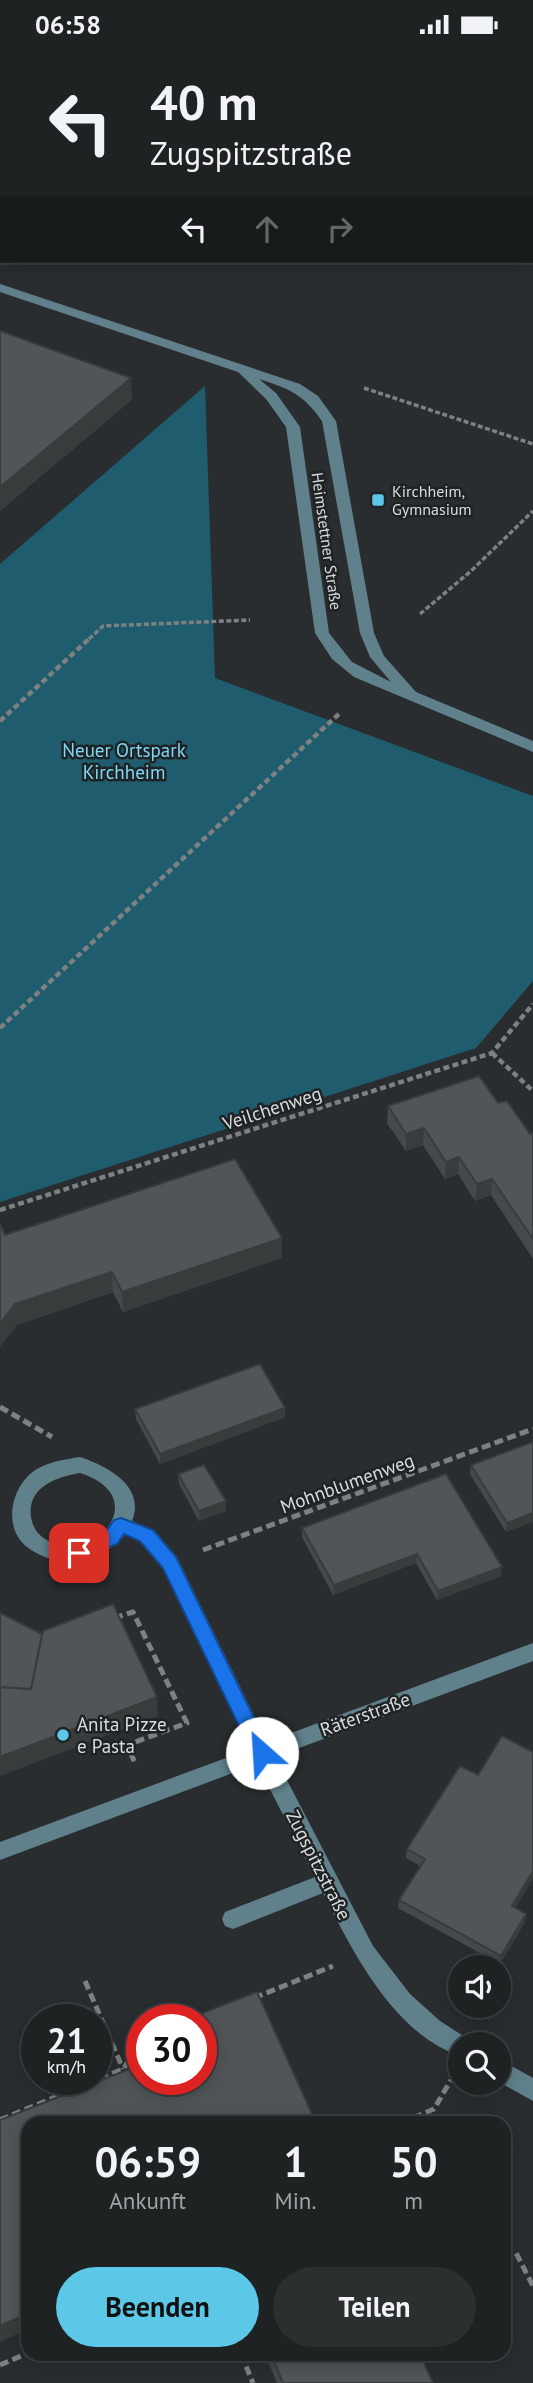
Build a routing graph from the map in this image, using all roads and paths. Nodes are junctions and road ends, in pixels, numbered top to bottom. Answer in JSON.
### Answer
{"nodes":[{"id":1,"x":0,"y":288,"type":"edge"},
{"id":2,"x":236,"y":366,"type":"junction"},
{"id":3,"x":365,"y":388,"type":"dead end"},
{"id":4,"x":533,"y":444,"type":"edge"},
{"id":5,"x":533,"y":511,"type":"edge"},
{"id":6,"x":420,"y":614,"type":"dead end"},
{"id":7,"x":250,"y":620,"type":"dead end"},
{"id":8,"x":410,"y":695,"type":"junction"},
{"id":9,"x":341,"y":712,"type":"dead end"},
{"id":10,"x":0,"y":721,"type":"edge"},
{"id":11,"x":533,"y":747,"type":"edge"},
{"id":12,"x":533,"y":1004,"type":"edge"},
{"id":13,"x":0,"y":1028,"type":"edge"},
{"id":14,"x":492,"y":1053,"type":"junction"},
{"id":15,"x":533,"y":1091,"type":"edge"},
{"id":16,"x":0,"y":1210,"type":"edge"},
{"id":17,"x":0,"y":1407,"type":"edge"},
{"id":18,"x":533,"y":1429,"type":"edge"},
{"id":19,"x":67,"y":1465,"type":"junction"},
{"id":20,"x":121,"y":1525,"type":"junction"},
{"id":21,"x":170,"y":1563,"type":"junction"},
{"id":22,"x":107,"y":1620,"type":"edge"},
{"id":23,"x":533,"y":1652,"type":"edge"},
{"id":24,"x":262,"y":1753,"type":"junction"},
{"id":25,"x":150,"y":1794,"type":"junction"},
{"id":26,"x":0,"y":1851,"type":"edge"},
{"id":27,"x":327,"y":1882,"type":"junction"},
{"id":28,"x":233,"y":1919,"type":"dead end"},
{"id":29,"x":365,"y":1953,"type":"junction"},
{"id":30,"x":85,"y":1981,"type":"dead end"},
{"id":31,"x":252,"y":1999,"type":"edge"},
{"id":32,"x":448,"y":2038,"type":"edge"},
{"id":33,"x":126,"y":2065,"type":"edge"},
{"id":34,"x":123,"y":2069,"type":"junction"},
{"id":35,"x":126,"y":2076,"type":"edge"},
{"id":36,"x":511,"y":2077,"type":"edge"},
{"id":37,"x":448,"y":2085,"type":"edge"},
{"id":38,"x":533,"y":2090,"type":"edge"},
{"id":39,"x":418,"y":2116,"type":"edge"},
{"id":40,"x":0,"y":2120,"type":"edge"},
{"id":41,"x":511,"y":2255,"type":"edge"},
{"id":42,"x":533,"y":2286,"type":"edge"},
{"id":43,"x":21,"y":2356,"type":"edge"},
{"id":44,"x":244,"y":2361,"type":"edge"},
{"id":45,"x":0,"y":2365,"type":"edge"},
{"id":46,"x":253,"y":2383,"type":"edge"}],
"edges":[{"from":1,"to":2,"type":"street","name":"Heimstettner Straße"},
{"from":2,"to":8,"type":"street","name":"Heimstettner Straße"},
{"from":2,"to":8,"type":"street","name":"Heimstettner Straße"},
{"from":3,"to":4,"type":"path"},
{"from":5,"to":6,"type":"path"},
{"from":7,"to":10,"type":"path"},
{"from":8,"to":11,"type":"street","name":"Heimstettner Straße"},
{"from":9,"to":13,"type":"path"},
{"from":12,"to":14,"type":"path"},
{"from":14,"to":15,"type":"path"},
{"from":14,"to":16,"type":"path","name":"Veilchenweg"},
{"from":17,"to":19,"type":"path"},
{"from":18,"to":21,"type":"path","name":"Mohnblumenweg"},
{"from":19,"to":20,"type":"street"},
{"from":19,"to":20,"type":"street"},
{"from":20,"to":21,"type":"street","name":"Zugspitzstraße"},
{"from":21,"to":24,"type":"street","name":"Zugspitzstraße"},
{"from":22,"to":25,"type":"path"},
{"from":23,"to":24,"type":"street","name":"Räterstraße"},
{"from":24,"to":25,"type":"street","name":"Räterstraße"},
{"from":24,"to":27,"type":"street","name":"Zugspitzstraße"},
{"from":25,"to":26,"type":"street","name":"Räterstraße"},
{"from":27,"to":28,"type":"street"},
{"from":27,"to":29,"type":"street","name":"Zugspitzstraße"},
{"from":29,"to":31,"type":"path"},
{"from":29,"to":32,"type":"street","name":"Zugspitzstraße"},
{"from":30,"to":34,"type":"path"},
{"from":33,"to":34,"type":"path"},
{"from":34,"to":35,"type":"path"},
{"from":34,"to":40,"type":"path"},
{"from":36,"to":38,"type":"street"},
{"from":37,"to":39,"type":"path"},
{"from":41,"to":42,"type":"path"},
{"from":43,"to":45,"type":"path"},
{"from":44,"to":46,"type":"path"}]}
